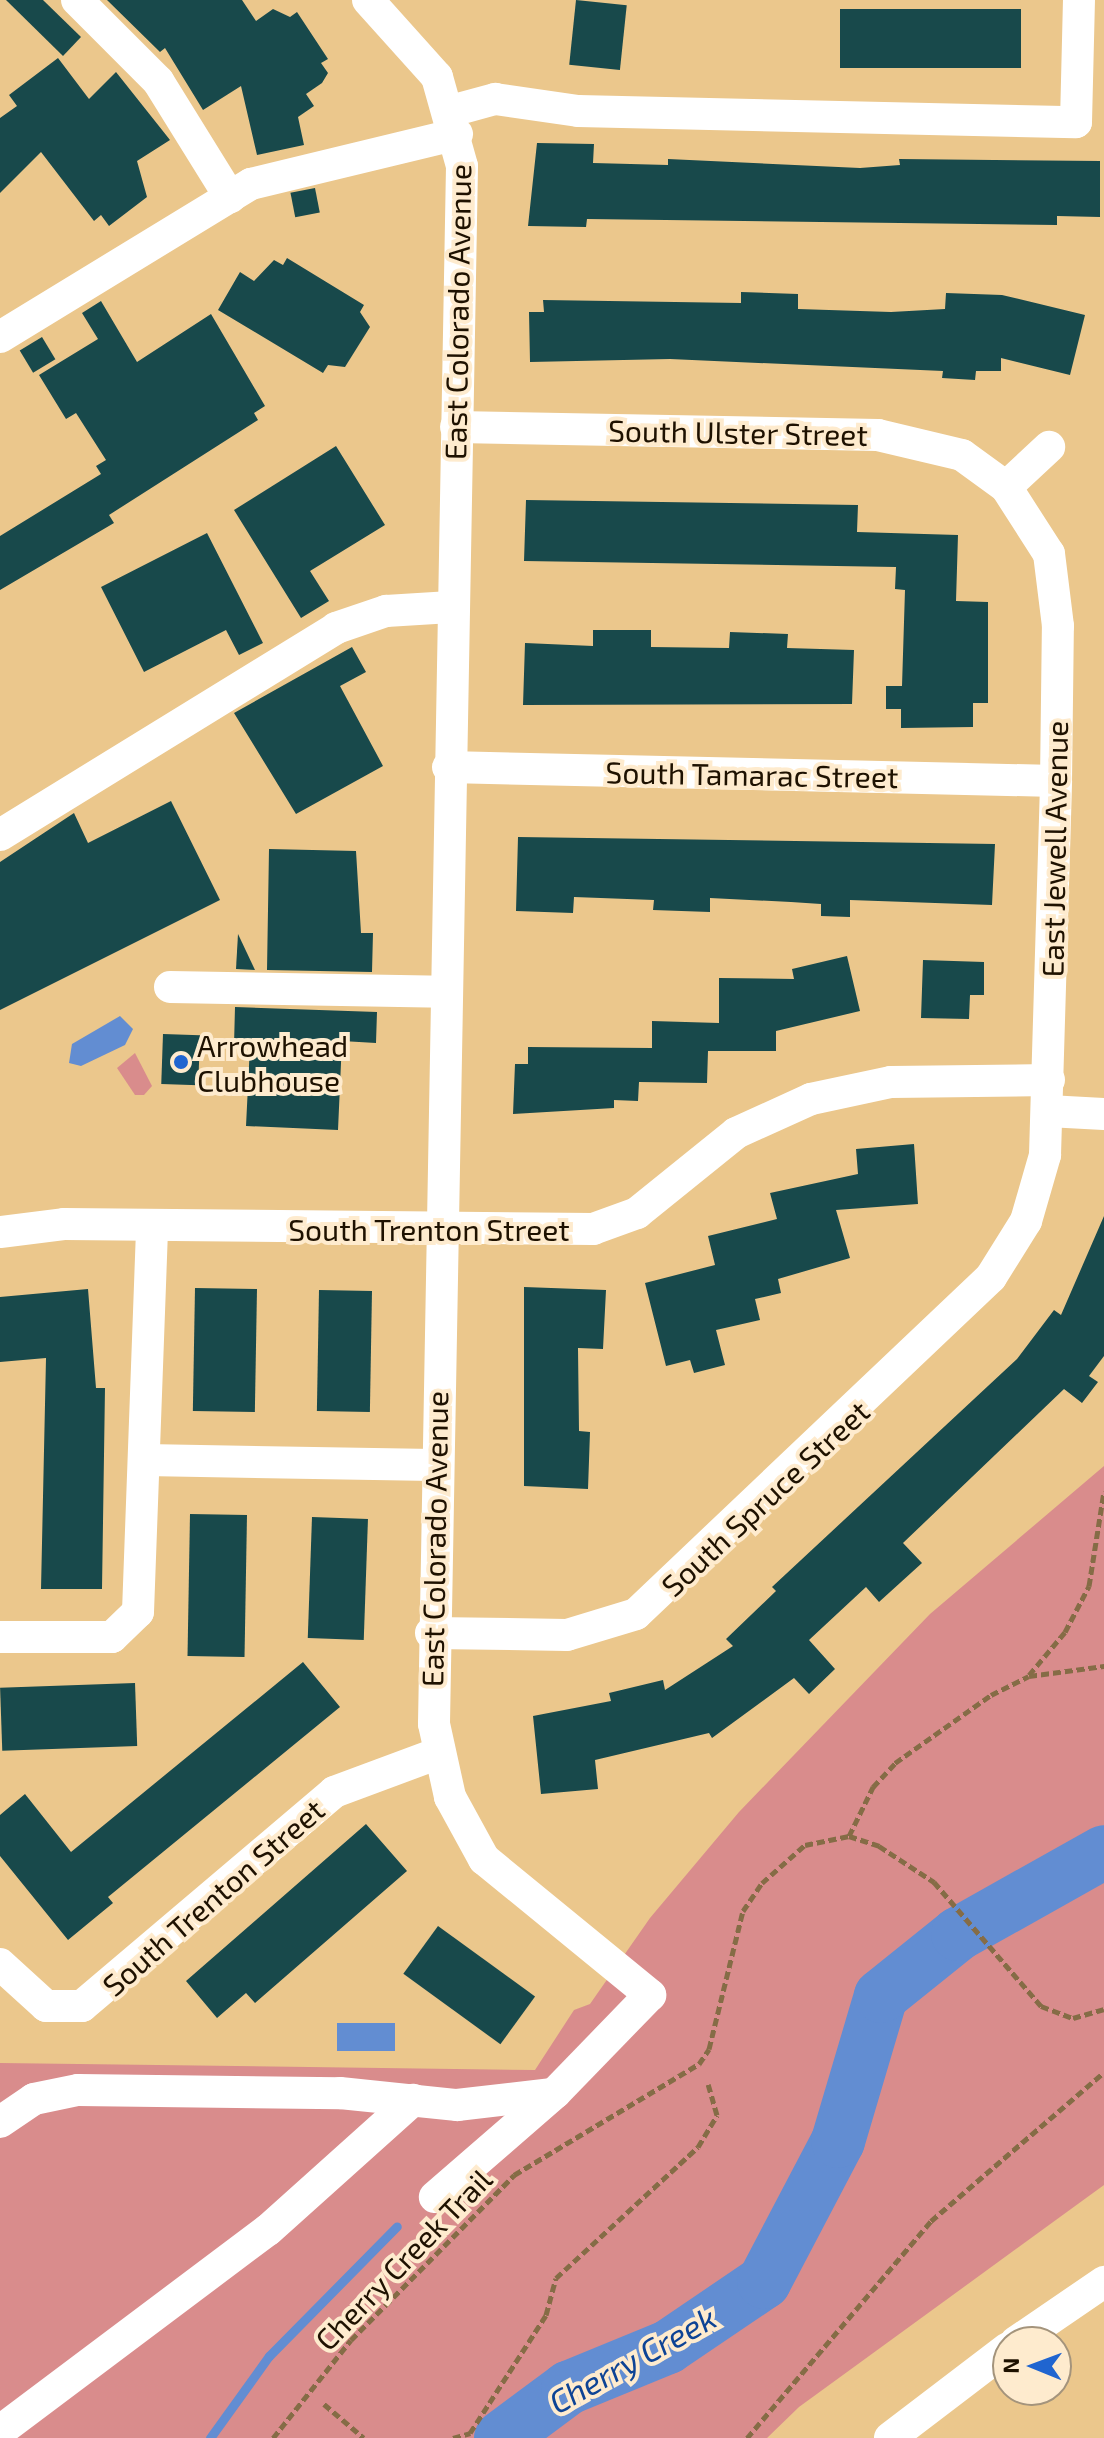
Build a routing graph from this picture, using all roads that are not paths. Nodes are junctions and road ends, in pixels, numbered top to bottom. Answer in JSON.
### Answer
{"nodes":[{"id":1,"x":77,"y":0,"type":"edge"},
{"id":2,"x":368,"y":0,"type":"edge"},
{"id":3,"x":1079,"y":0,"type":"edge"},
{"id":4,"x":454,"y":122,"type":"junction"},
{"id":5,"x":230,"y":197,"type":"junction"},
{"id":6,"x":0,"y":337,"type":"edge"},
{"id":7,"x":456,"y":427,"type":"junction"},
{"id":8,"x":1049,"y":447,"type":"dead end"},
{"id":9,"x":1006,"y":487,"type":"junction"},
{"id":10,"x":451,"y":607,"type":"junction"},
{"id":11,"x":448,"y":767,"type":"junction"},
{"id":12,"x":1056,"y":781,"type":"junction"},
{"id":13,"x":8,"y":830,"type":"edge"},
{"id":14,"x":170,"y":987,"type":"dead end"},
{"id":15,"x":443,"y":992,"type":"junction"},
{"id":16,"x":1048,"y":1096,"type":"junction"},
{"id":17,"x":1104,"y":1114,"type":"edge"},
{"id":18,"x":1026,"y":1221,"type":"joint"},
{"id":19,"x":152,"y":1225,"type":"junction"},
{"id":20,"x":439,"y":1231,"type":"junction"},
{"id":21,"x":0,"y":1232,"type":"edge"},
{"id":22,"x":145,"y":1460,"type":"junction"},
{"id":23,"x":434,"y":1465,"type":"junction"},
{"id":24,"x":431,"y":1633,"type":"junction"},
{"id":25,"x":0,"y":1637,"type":"edge"},
{"id":26,"x":439,"y":1753,"type":"junction"},
{"id":27,"x":0,"y":1964,"type":"edge"},
{"id":28,"x":555,"y":2093,"type":"junction"},
{"id":29,"x":413,"y":2100,"type":"junction"},
{"id":30,"x":0,"y":2122,"type":"edge"},
{"id":31,"x":435,"y":2197,"type":"dead end"},
{"id":32,"x":1104,"y":2282,"type":"edge"},
{"id":33,"x":1039,"y":2326,"type":"edge"},
{"id":34,"x":992,"y":2360,"type":"edge"},
{"id":35,"x":0,"y":2431,"type":"edge"},
{"id":36,"x":890,"y":2438,"type":"edge"}],
"edges":[{"from":1,"to":5,"type":"street"},
{"from":2,"to":4,"type":"street","name":"East Colorado Avenue"},
{"from":3,"to":4,"type":"street"},
{"from":4,"to":5,"type":"street"},
{"from":4,"to":7,"type":"street","name":"East Colorado Avenue"},
{"from":5,"to":6,"type":"street"},
{"from":7,"to":9,"type":"street","name":"South Ulster Street"},
{"from":7,"to":10,"type":"street","name":"East Colorado Avenue"},
{"from":8,"to":9,"type":"street"},
{"from":9,"to":12,"type":"street","name":"East Jewell Avenue"},
{"from":10,"to":11,"type":"street","name":"East Colorado Avenue"},
{"from":10,"to":13,"type":"street"},
{"from":11,"to":12,"type":"street","name":"South Tamarac Street"},
{"from":11,"to":15,"type":"street","name":"East Colorado Avenue"},
{"from":12,"to":16,"type":"street","name":"East Jewell Avenue"},
{"from":14,"to":15,"type":"street"},
{"from":15,"to":20,"type":"street","name":"East Colorado Avenue"},
{"from":16,"to":17,"type":"street","name":"South Trenton Street"},
{"from":16,"to":18,"type":"street","name":"East Jewell Avenue"},
{"from":16,"to":20,"type":"street","name":"South Trenton Street"},
{"from":18,"to":24,"type":"street","name":"South Spruce Street"},
{"from":19,"to":20,"type":"street","name":"South Trenton Street"},
{"from":19,"to":21,"type":"street","name":"South Trenton Street"},
{"from":19,"to":22,"type":"street"},
{"from":20,"to":23,"type":"street","name":"East Colorado Avenue"},
{"from":22,"to":23,"type":"street"},
{"from":22,"to":25,"type":"street"},
{"from":23,"to":24,"type":"street","name":"East Colorado Avenue"},
{"from":24,"to":26,"type":"street","name":"East Colorado Avenue"},
{"from":26,"to":27,"type":"street","name":"South Trenton Street"},
{"from":26,"to":28,"type":"street","name":"East Colorado Avenue"},
{"from":28,"to":29,"type":"street"},
{"from":28,"to":31,"type":"street"},
{"from":29,"to":30,"type":"street"},
{"from":29,"to":35,"type":"street"},
{"from":32,"to":33,"type":"street"},
{"from":34,"to":36,"type":"street"}]}
